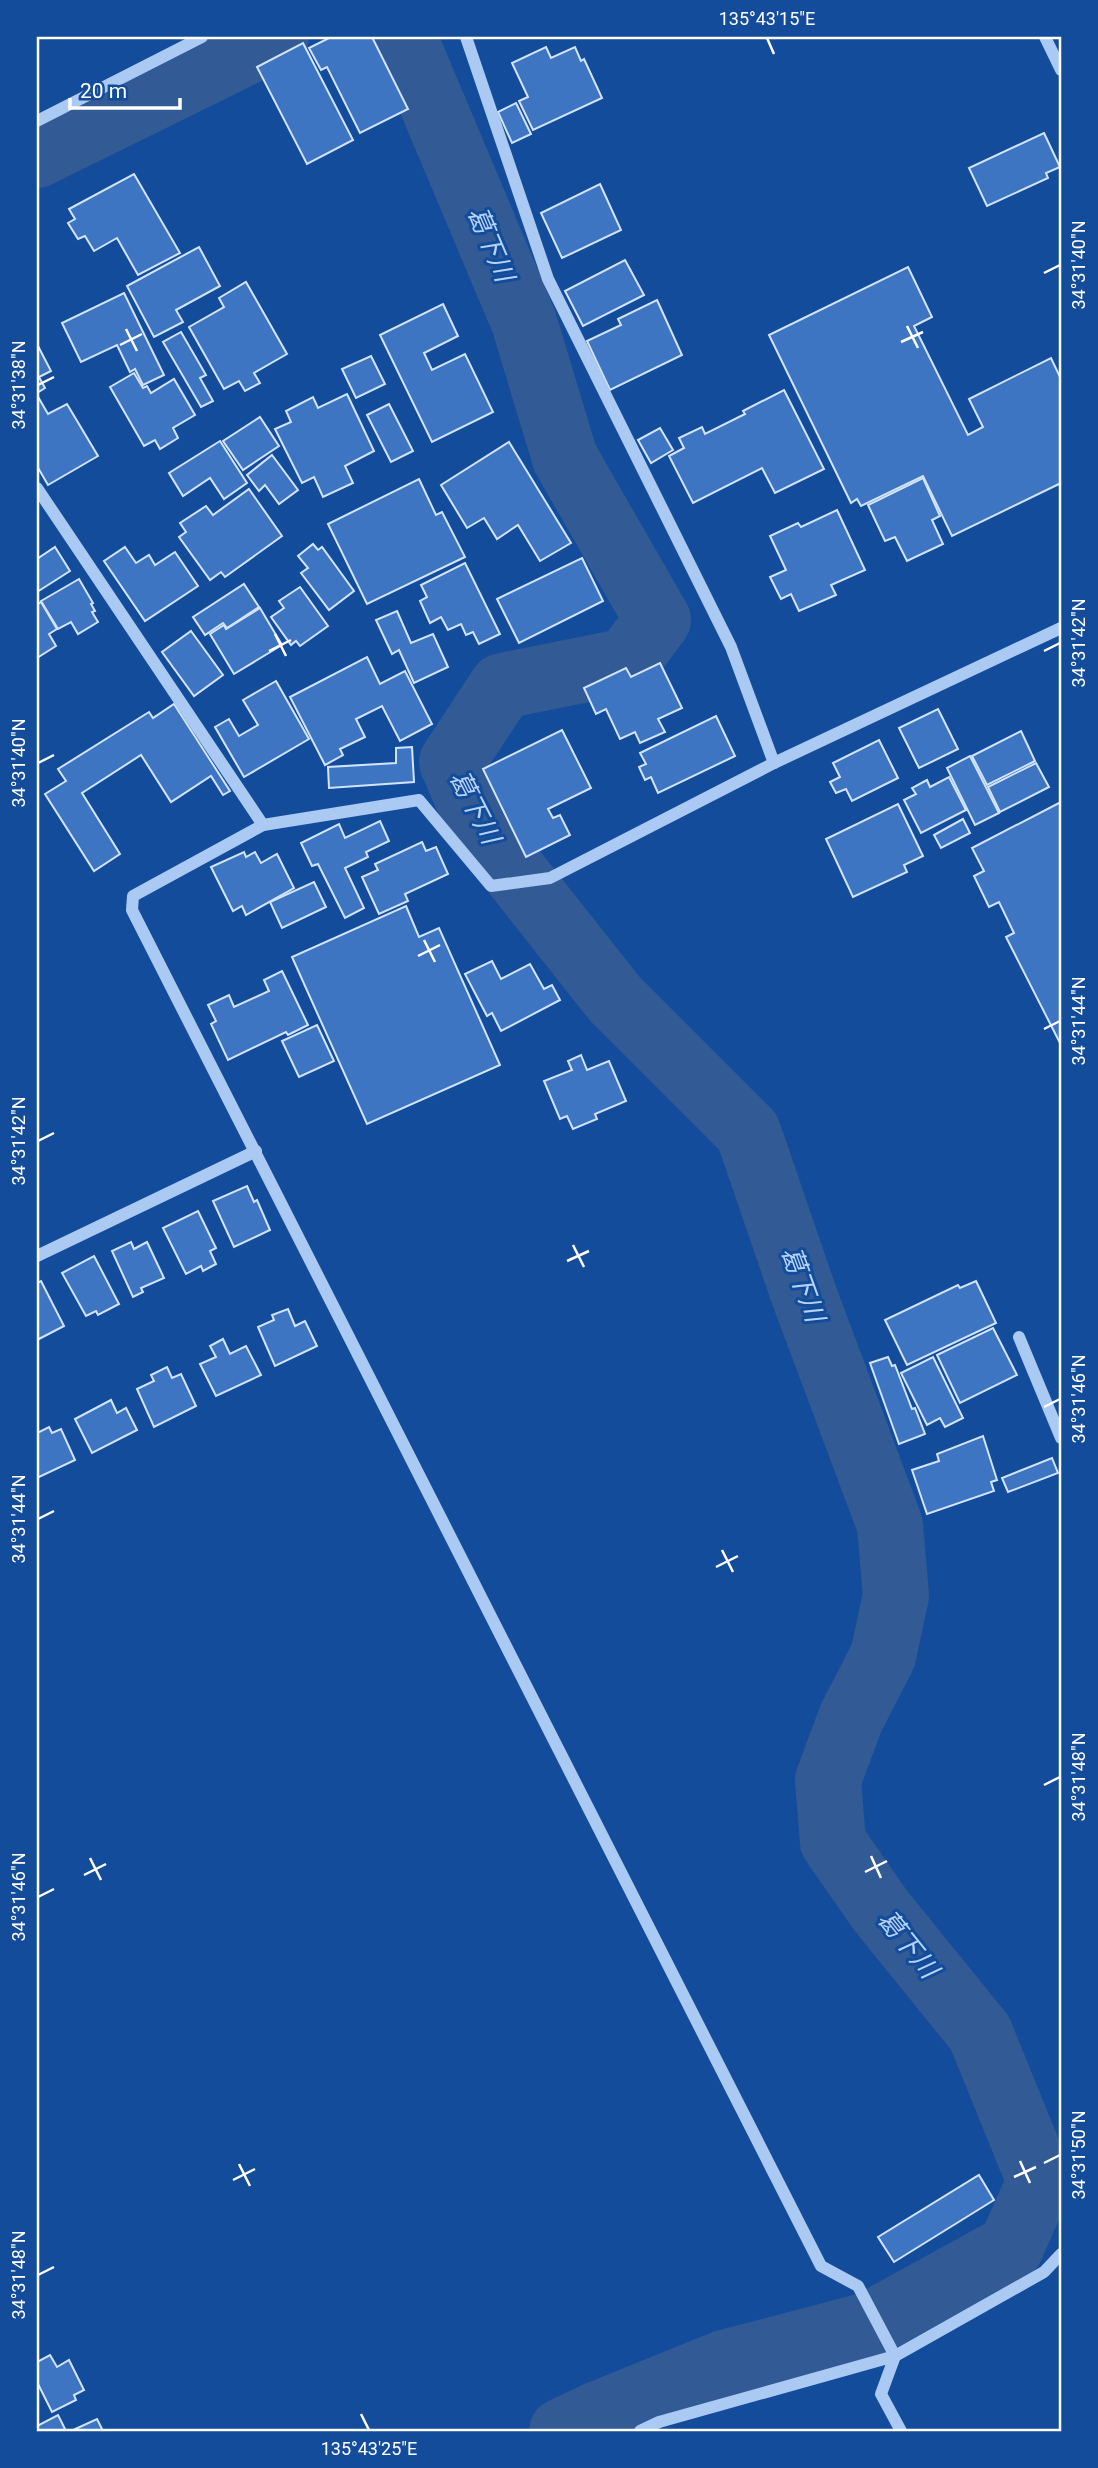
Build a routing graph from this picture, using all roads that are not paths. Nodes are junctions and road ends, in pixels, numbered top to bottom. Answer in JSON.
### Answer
{"nodes":[{"id":1,"x":202,"y":37,"type":"edge"},
{"id":2,"x":466,"y":37,"type":"edge"},
{"id":3,"x":1045,"y":37,"type":"edge"},
{"id":4,"x":1061,"y":70,"type":"edge"},
{"id":5,"x":37,"y":121,"type":"edge"},
{"id":6,"x":37,"y":488,"type":"edge"},
{"id":7,"x":1061,"y":628,"type":"edge"},
{"id":8,"x":774,"y":763,"type":"junction"},
{"id":9,"x":264,"y":825,"type":"junction"},
{"id":10,"x":256,"y":1151,"type":"junction"},
{"id":11,"x":37,"y":1256,"type":"edge"},
{"id":12,"x":1019,"y":1337,"type":"dead end"},
{"id":13,"x":1061,"y":1438,"type":"edge"},
{"id":14,"x":1061,"y":2254,"type":"edge"},
{"id":15,"x":895,"y":2356,"type":"junction"},
{"id":16,"x":640,"y":2431,"type":"edge"},
{"id":17,"x":901,"y":2431,"type":"edge"}],
"edges":[{"from":1,"to":5,"type":"street"},
{"from":2,"to":8,"type":"street"},
{"from":3,"to":4,"type":"street"},
{"from":6,"to":9,"type":"street"},
{"from":7,"to":8,"type":"street"},
{"from":8,"to":9,"type":"street"},
{"from":9,"to":10,"type":"street"},
{"from":10,"to":11,"type":"street"},
{"from":10,"to":15,"type":"street"},
{"from":12,"to":13,"type":"street"},
{"from":14,"to":15,"type":"street"},
{"from":15,"to":16,"type":"street"},
{"from":15,"to":17,"type":"street"}]}
